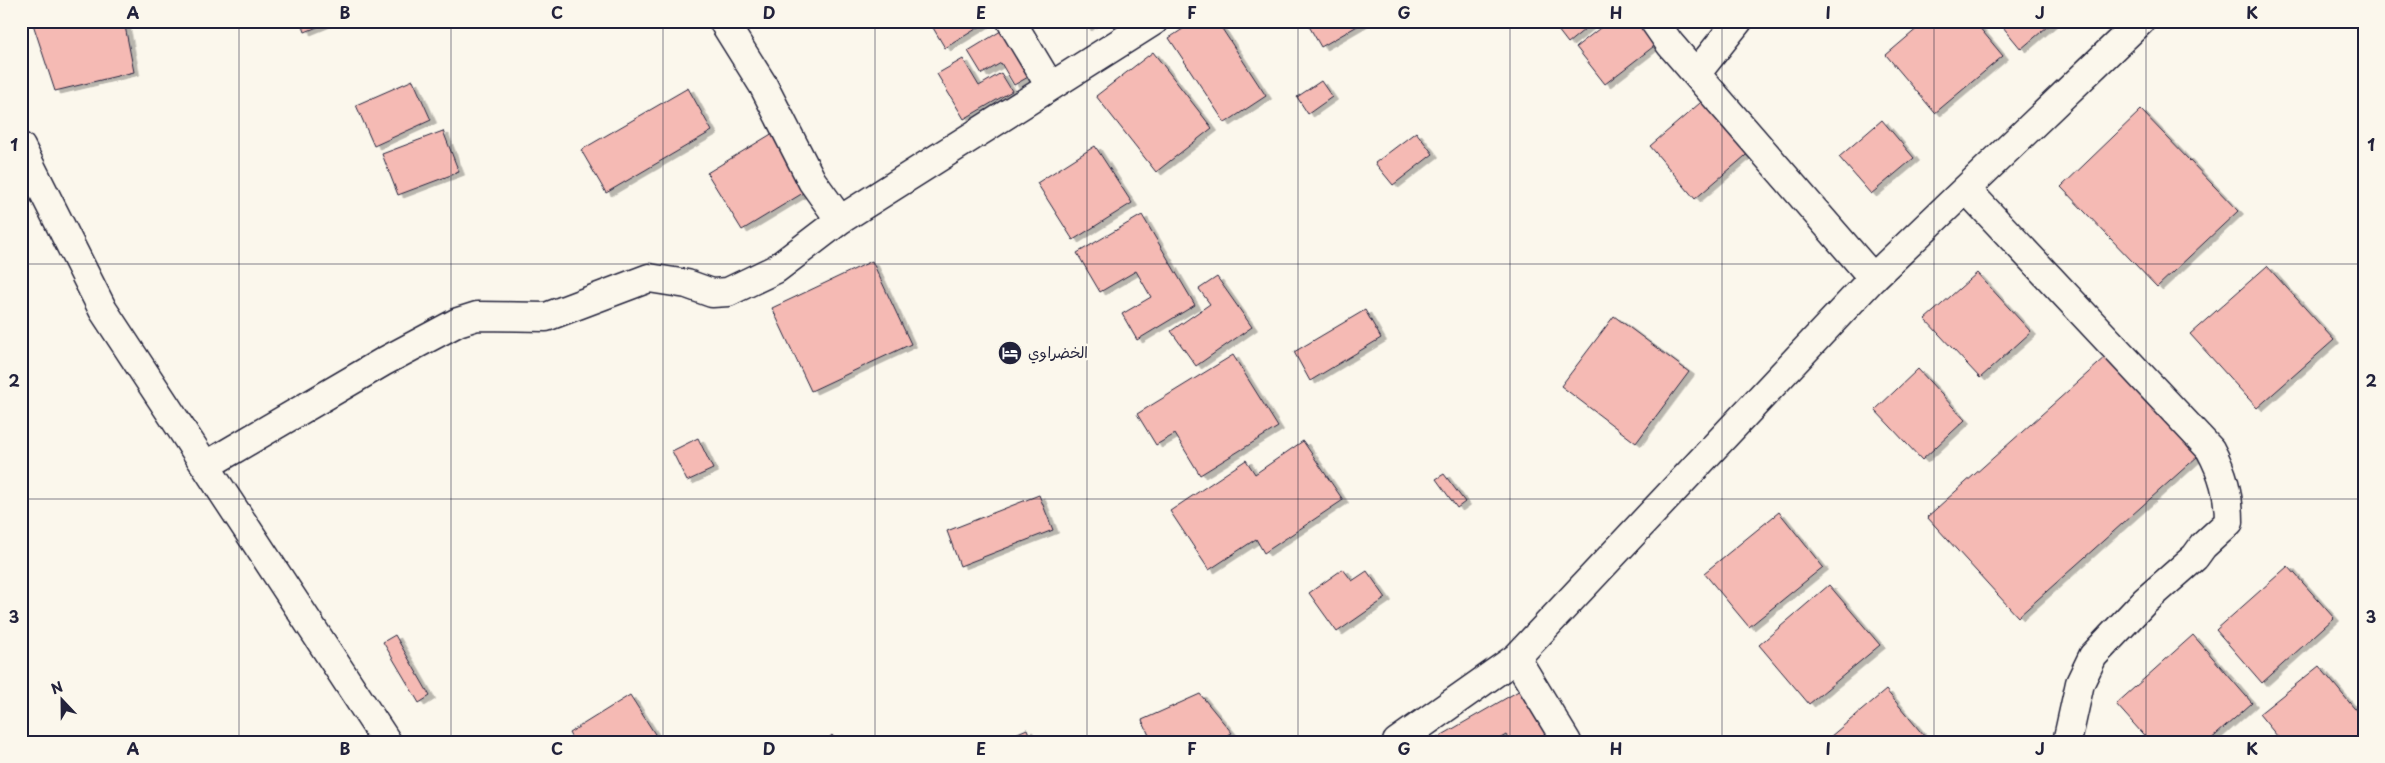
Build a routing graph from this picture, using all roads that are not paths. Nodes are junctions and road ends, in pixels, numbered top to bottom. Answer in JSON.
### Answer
{"nodes":[{"id":1,"x":723,"y":21,"type":"edge"},
{"id":2,"x":1011,"y":21,"type":"edge"},
{"id":3,"x":1154,"y":21,"type":"edge"},
{"id":4,"x":1654,"y":21,"type":"edge"},
{"id":5,"x":1738,"y":21,"type":"edge"},
{"id":6,"x":2141,"y":21,"type":"edge"},
{"id":7,"x":1696,"y":74,"type":"junction"},
{"id":8,"x":1050,"y":86,"type":"junction"},
{"id":9,"x":21,"y":147,"type":"edge"},
{"id":10,"x":1967,"y":190,"type":"junction"},
{"id":11,"x":840,"y":220,"type":"junction"},
{"id":12,"x":1873,"y":278,"type":"junction"},
{"id":13,"x":207,"y":465,"type":"junction"},
{"id":14,"x":1516,"y":658,"type":"junction"},
{"id":15,"x":387,"y":742,"type":"edge"},
{"id":16,"x":1397,"y":742,"type":"edge"},
{"id":17,"x":1567,"y":742,"type":"edge"},
{"id":18,"x":2067,"y":742,"type":"edge"}],
"edges":[{"from":1,"to":11,"type":"street"},
{"from":2,"to":8,"type":"street"},
{"from":3,"to":8,"type":"street"},
{"from":4,"to":7,"type":"street"},
{"from":5,"to":7,"type":"street"},
{"from":6,"to":10,"type":"street"},
{"from":7,"to":12,"type":"street"},
{"from":8,"to":11,"type":"street"},
{"from":9,"to":13,"type":"street"},
{"from":10,"to":12,"type":"street"},
{"from":10,"to":18,"type":"street"},
{"from":11,"to":13,"type":"street"},
{"from":12,"to":14,"type":"street"},
{"from":13,"to":15,"type":"street"},
{"from":14,"to":16,"type":"street"},
{"from":14,"to":17,"type":"street"}]}
